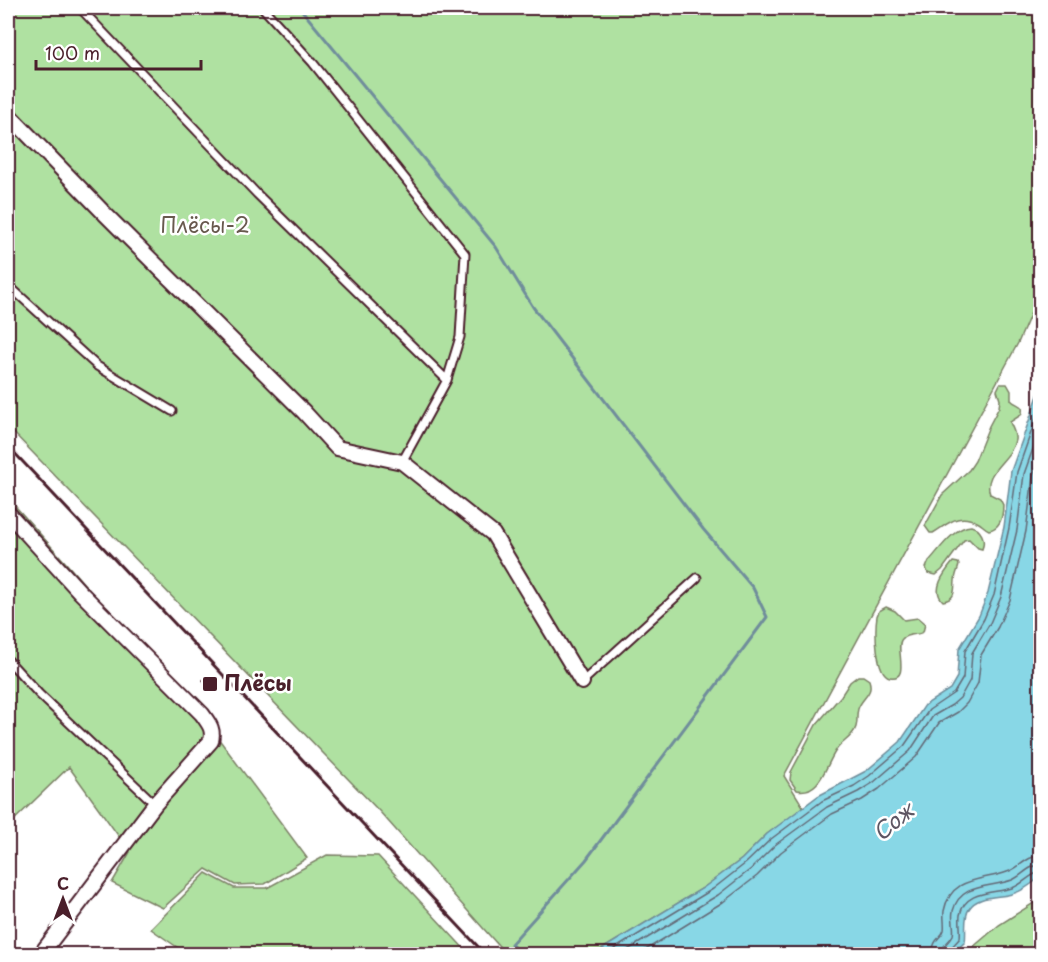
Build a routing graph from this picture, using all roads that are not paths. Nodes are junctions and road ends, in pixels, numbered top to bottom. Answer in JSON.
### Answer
{"nodes":[{"id":1,"x":80,"y":8,"type":"edge"},
{"id":2,"x":263,"y":8,"type":"edge"},
{"id":3,"x":8,"y":114,"type":"edge"},
{"id":4,"x":8,"y":285,"type":"edge"},
{"id":5,"x":447,"y":380,"type":"junction"},
{"id":6,"x":172,"y":411,"type":"dead end"},
{"id":7,"x":402,"y":462,"type":"junction"},
{"id":8,"x":8,"y":513,"type":"edge"},
{"id":9,"x":698,"y":578,"type":"dead end"},
{"id":10,"x":8,"y":660,"type":"edge"},
{"id":11,"x":582,"y":682,"type":"joint"},
{"id":12,"x":155,"y":804,"type":"junction"},
{"id":13,"x":40,"y":954,"type":"edge"}],
"edges":[{"from":1,"to":5,"type":"lane"},
{"from":2,"to":5,"type":"lane"},
{"from":3,"to":7,"type":"street"},
{"from":4,"to":6,"type":"lane"},
{"from":5,"to":7,"type":"lane"},
{"from":7,"to":11,"type":"street"},
{"from":8,"to":12,"type":"street"},
{"from":9,"to":11,"type":"lane"},
{"from":10,"to":12,"type":"lane"},
{"from":12,"to":13,"type":"street"}]}
